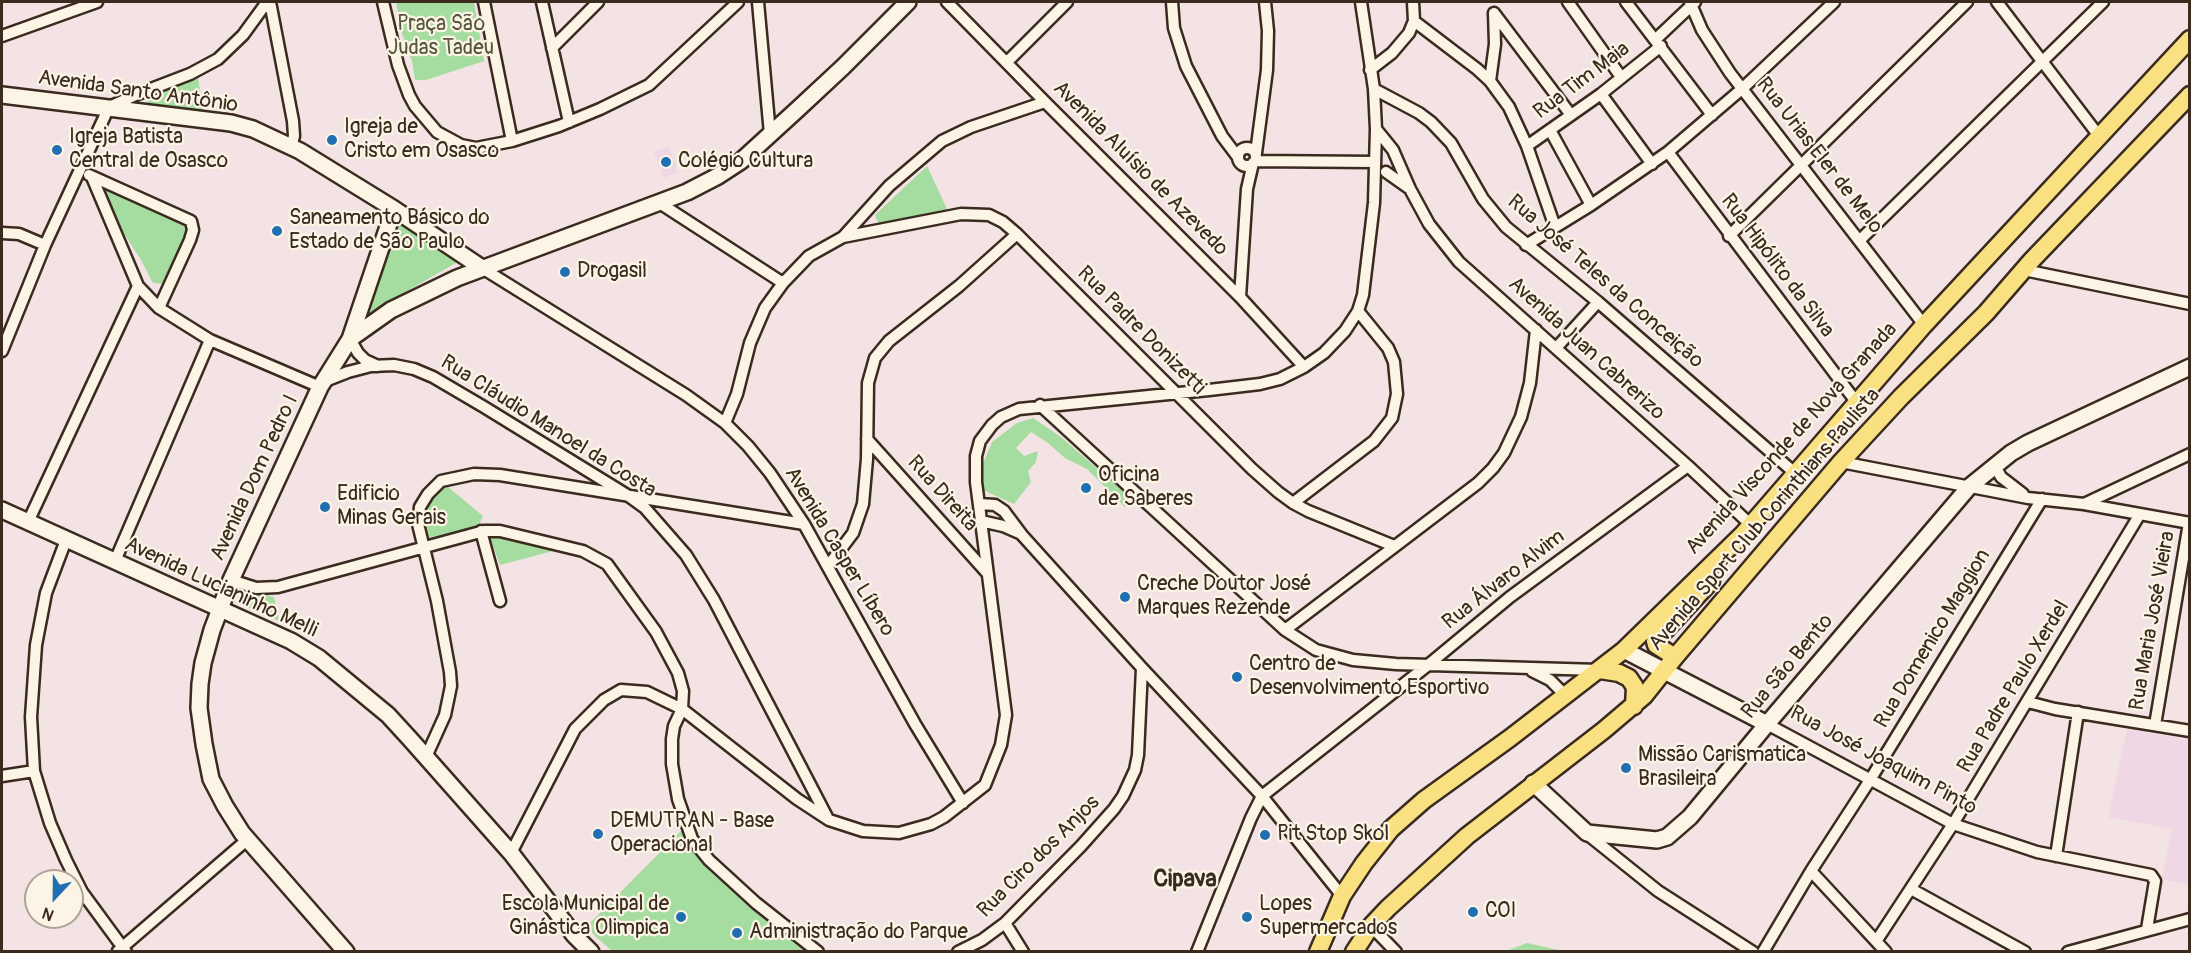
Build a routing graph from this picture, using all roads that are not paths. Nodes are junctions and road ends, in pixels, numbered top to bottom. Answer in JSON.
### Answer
{"nodes":[{"id":1,"x":97,"y":2,"type":"edge"},
{"id":2,"x":269,"y":2,"type":"edge"},
{"id":3,"x":384,"y":2,"type":"edge"},
{"id":4,"x":484,"y":2,"type":"edge"},
{"id":5,"x":542,"y":2,"type":"edge"},
{"id":6,"x":598,"y":2,"type":"edge"},
{"id":7,"x":738,"y":2,"type":"edge"},
{"id":8,"x":758,"y":2,"type":"edge"},
{"id":9,"x":908,"y":2,"type":"edge"},
{"id":10,"x":947,"y":2,"type":"edge"},
{"id":11,"x":1067,"y":2,"type":"edge"},
{"id":12,"x":1172,"y":2,"type":"edge"},
{"id":13,"x":1265,"y":2,"type":"edge"},
{"id":14,"x":1361,"y":2,"type":"edge"},
{"id":15,"x":1413,"y":2,"type":"edge"},
{"id":16,"x":1568,"y":2,"type":"edge"},
{"id":17,"x":1626,"y":2,"type":"edge"},
{"id":18,"x":1834,"y":2,"type":"edge"},
{"id":19,"x":1967,"y":2,"type":"edge"},
{"id":20,"x":1997,"y":2,"type":"edge"},
{"id":21,"x":2103,"y":2,"type":"edge"},
{"id":22,"x":1692,"y":3,"type":"edge"},
{"id":23,"x":1414,"y":21,"type":"junction"},
{"id":24,"x":2,"y":36,"type":"edge"},
{"id":25,"x":2190,"y":39,"type":"edge"},
{"id":26,"x":1658,"y":43,"type":"junction"},
{"id":27,"x":552,"y":48,"type":"junction"},
{"id":28,"x":2043,"y":60,"type":"junction"},
{"id":29,"x":1007,"y":62,"type":"junction"},
{"id":30,"x":1370,"y":70,"type":"junction"},
{"id":31,"x":1622,"y":77,"type":"junction"},
{"id":32,"x":1490,"y":81,"type":"junction"},
{"id":33,"x":1743,"y":88,"type":"junction"},
{"id":34,"x":1374,"y":89,"type":"junction"},
{"id":35,"x":1601,"y":94,"type":"junction"},
{"id":36,"x":2190,"y":94,"type":"edge"},
{"id":37,"x":2,"y":95,"type":"edge"},
{"id":38,"x":1045,"y":102,"type":"junction"},
{"id":39,"x":109,"y":107,"type":"junction"},
{"id":40,"x":1712,"y":115,"type":"junction"},
{"id":41,"x":1571,"y":116,"type":"junction"},
{"id":42,"x":569,"y":122,"type":"junction"},
{"id":43,"x":1376,"y":129,"type":"junction"},
{"id":44,"x":1550,"y":130,"type":"junction"},
{"id":45,"x":770,"y":134,"type":"junction"},
{"id":46,"x":2099,"y":136,"type":"junction"},
{"id":47,"x":512,"y":141,"type":"junction"},
{"id":48,"x":1527,"y":146,"type":"junction"},
{"id":49,"x":1375,"y":147,"type":"junction"},
{"id":50,"x":291,"y":148,"type":"junction"},
{"id":51,"x":1393,"y":150,"type":"junction"},
{"id":52,"x":1668,"y":152,"type":"junction"},
{"id":53,"x":1249,"y":156,"type":"junction"},
{"id":54,"x":1652,"y":164,"type":"junction"},
{"id":55,"x":1802,"y":165,"type":"junction"},
{"id":56,"x":1401,"y":166,"type":"junction"},
{"id":57,"x":1379,"y":169,"type":"junction"},
{"id":58,"x":80,"y":172,"type":"junction"},
{"id":59,"x":92,"y":177,"type":"junction"},
{"id":60,"x":1410,"y":189,"type":"junction"},
{"id":61,"x":658,"y":202,"type":"junction"},
{"id":62,"x":1591,"y":205,"type":"junction"},
{"id":63,"x":394,"y":209,"type":"junction"},
{"id":64,"x":1555,"y":227,"type":"junction"},
{"id":65,"x":2,"y":233,"type":"edge"},
{"id":66,"x":1017,"y":234,"type":"junction"},
{"id":67,"x":1729,"y":236,"type":"junction"},
{"id":68,"x":843,"y":237,"type":"junction"},
{"id":69,"x":1860,"y":240,"type":"junction"},
{"id":70,"x":45,"y":245,"type":"junction"},
{"id":71,"x":1526,"y":245,"type":"junction"},
{"id":72,"x":482,"y":268,"type":"junction"},
{"id":73,"x":2024,"y":270,"type":"junction"},
{"id":74,"x":783,"y":283,"type":"junction"},
{"id":75,"x":138,"y":286,"type":"junction"},
{"id":76,"x":1240,"y":297,"type":"junction"},
{"id":77,"x":1598,"y":302,"type":"junction"},
{"id":78,"x":2190,"y":304,"type":"edge"},
{"id":79,"x":159,"y":308,"type":"junction"},
{"id":80,"x":1358,"y":310,"type":"junction"},
{"id":81,"x":1924,"y":325,"type":"junction"},
{"id":82,"x":1536,"y":330,"type":"junction"},
{"id":83,"x":350,"y":339,"type":"junction"},
{"id":84,"x":210,"y":340,"type":"junction"},
{"id":85,"x":1557,"y":347,"type":"junction"},
{"id":86,"x":2,"y":351,"type":"edge"},
{"id":87,"x":378,"y":366,"type":"junction"},
{"id":88,"x":1304,"y":367,"type":"junction"},
{"id":89,"x":2190,"y":367,"type":"edge"},
{"id":90,"x":323,"y":384,"type":"junction"},
{"id":91,"x":1177,"y":394,"type":"junction"},
{"id":92,"x":1857,"y":403,"type":"junction"},
{"id":93,"x":1040,"y":405,"type":"junction"},
{"id":94,"x":725,"y":423,"type":"junction"},
{"id":95,"x":867,"y":439,"type":"junction"},
{"id":96,"x":2190,"y":454,"type":"edge"},
{"id":97,"x":1841,"y":462,"type":"junction"},
{"id":98,"x":1688,"y":466,"type":"junction"},
{"id":99,"x":1995,"y":466,"type":"junction"},
{"id":100,"x":1796,"y":474,"type":"junction"},
{"id":101,"x":1970,"y":487,"type":"junction"},
{"id":102,"x":627,"y":495,"type":"junction"},
{"id":103,"x":2028,"y":498,"type":"junction"},
{"id":104,"x":2042,"y":499,"type":"junction"},
{"id":105,"x":1293,"y":503,"type":"junction"},
{"id":106,"x":979,"y":504,"type":"junction"},
{"id":107,"x":2084,"y":504,"type":"junction"},
{"id":108,"x":2,"y":510,"type":"edge"},
{"id":109,"x":2140,"y":514,"type":"junction"},
{"id":110,"x":981,"y":521,"type":"junction"},
{"id":111,"x":28,"y":522,"type":"junction"},
{"id":112,"x":2189,"y":523,"type":"edge"},
{"id":113,"x":804,"y":524,"type":"junction"},
{"id":114,"x":1747,"y":530,"type":"junction"},
{"id":115,"x":481,"y":531,"type":"junction"},
{"id":116,"x":1022,"y":535,"type":"junction"},
{"id":117,"x":66,"y":540,"type":"junction"},
{"id":118,"x":1394,"y":546,"type":"junction"},
{"id":119,"x":424,"y":547,"type":"junction"},
{"id":120,"x":115,"y":561,"type":"junction"},
{"id":121,"x":828,"y":566,"type":"junction"},
{"id":122,"x":988,"y":574,"type":"junction"},
{"id":123,"x":231,"y":580,"type":"junction"},
{"id":124,"x":500,"y":601,"type":"dead end"},
{"id":125,"x":220,"y":609,"type":"junction"},
{"id":126,"x":1285,"y":630,"type":"junction"},
{"id":127,"x":1624,"y":650,"type":"junction"},
{"id":128,"x":1675,"y":657,"type":"junction"},
{"id":129,"x":1428,"y":665,"type":"junction"},
{"id":130,"x":1142,"y":668,"type":"junction"},
{"id":131,"x":1529,"y":669,"type":"junction"},
{"id":132,"x":1600,"y":670,"type":"junction"},
{"id":133,"x":1664,"y":671,"type":"junction"},
{"id":134,"x":1566,"y":696,"type":"junction"},
{"id":135,"x":2028,"y":702,"type":"junction"},
{"id":136,"x":1634,"y":706,"type":"junction"},
{"id":137,"x":682,"y":709,"type":"junction"},
{"id":138,"x":2078,"y":712,"type":"junction"},
{"id":139,"x":1767,"y":724,"type":"junction"},
{"id":140,"x":2155,"y":725,"type":"junction"},
{"id":141,"x":2190,"y":731,"type":"edge"},
{"id":142,"x":426,"y":757,"type":"junction"},
{"id":143,"x":34,"y":771,"type":"junction"},
{"id":144,"x":2,"y":776,"type":"edge"},
{"id":145,"x":1870,"y":780,"type":"junction"},
{"id":146,"x":1533,"y":783,"type":"junction"},
{"id":147,"x":1262,"y":796,"type":"junction"},
{"id":148,"x":963,"y":803,"type":"junction"},
{"id":149,"x":829,"y":820,"type":"junction"},
{"id":150,"x":1953,"y":824,"type":"junction"},
{"id":151,"x":1587,"y":833,"type":"junction"},
{"id":152,"x":248,"y":839,"type":"junction"},
{"id":153,"x":511,"y":853,"type":"junction"},
{"id":154,"x":2056,"y":856,"type":"junction"},
{"id":155,"x":1811,"y":871,"type":"junction"},
{"id":156,"x":1911,"y":889,"type":"junction"},
{"id":157,"x":1342,"y":896,"type":"junction"},
{"id":158,"x":2190,"y":919,"type":"edge"},
{"id":159,"x":1005,"y":923,"type":"junction"},
{"id":160,"x":1371,"y":926,"type":"junction"},
{"id":161,"x":2147,"y":929,"type":"junction"},
{"id":162,"x":1877,"y":940,"type":"junction"},
{"id":163,"x":122,"y":950,"type":"edge"},
{"id":164,"x":346,"y":951,"type":"edge"},
{"id":165,"x":591,"y":951,"type":"edge"},
{"id":166,"x":818,"y":951,"type":"edge"},
{"id":167,"x":958,"y":951,"type":"edge"},
{"id":168,"x":1023,"y":951,"type":"edge"},
{"id":169,"x":1197,"y":951,"type":"edge"},
{"id":170,"x":1318,"y":951,"type":"edge"},
{"id":171,"x":1354,"y":951,"type":"edge"},
{"id":172,"x":1396,"y":951,"type":"edge"},
{"id":173,"x":1753,"y":951,"type":"edge"},
{"id":174,"x":1763,"y":951,"type":"edge"},
{"id":175,"x":1887,"y":951,"type":"edge"},
{"id":176,"x":2025,"y":951,"type":"edge"},
{"id":177,"x":2068,"y":951,"type":"edge"}],
"edges":[{"from":1,"to":24,"type":"street"},
{"from":2,"to":39,"type":"street"},
{"from":2,"to":50,"type":"street"},
{"from":3,"to":47,"type":"street"},
{"from":4,"to":47,"type":"street"},
{"from":5,"to":27,"type":"street"},
{"from":6,"to":27,"type":"street"},
{"from":7,"to":42,"type":"street"},
{"from":8,"to":45,"type":"street"},
{"from":9,"to":45,"type":"street"},
{"from":10,"to":29,"type":"street","name":"Avenida Aluísio de Azevedo"},
{"from":11,"to":29,"type":"street"},
{"from":12,"to":53,"type":"street"},
{"from":13,"to":53,"type":"street"},
{"from":14,"to":30,"type":"street"},
{"from":15,"to":23,"type":"street"},
{"from":16,"to":31,"type":"street"},
{"from":17,"to":26,"type":"street"},
{"from":18,"to":33,"type":"street"},
{"from":19,"to":55,"type":"street"},
{"from":20,"to":28,"type":"street"},
{"from":21,"to":28,"type":"street"},
{"from":22,"to":26,"type":"street","name":"Rua Tim Maia"},
{"from":22,"to":33,"type":"street","name":"Rua Urias Eler de Melo"},
{"from":23,"to":30,"type":"street"},
{"from":23,"to":32,"type":"street"},
{"from":25,"to":46,"type":"main road","name":"Avenida Visconde de Nova Granada"},
{"from":26,"to":31,"type":"street","name":"Rua Tim Maia"},
{"from":26,"to":40,"type":"street"},
{"from":27,"to":42,"type":"street"},
{"from":28,"to":46,"type":"street"},
{"from":28,"to":69,"type":"street"},
{"from":29,"to":38,"type":"street","name":"Avenida Aluísio de Azevedo"},
{"from":30,"to":34,"type":"street"},
{"from":31,"to":35,"type":"street","name":"Rua Tim Maia"},
{"from":32,"to":41,"type":"street"},
{"from":32,"to":48,"type":"street"},
{"from":33,"to":40,"type":"street"},
{"from":33,"to":55,"type":"street","name":"Rua Urias Eler de Melo"},
{"from":34,"to":43,"type":"street"},
{"from":34,"to":71,"type":"street","name":"Rua José Teles da Conceição"},
{"from":35,"to":41,"type":"street","name":"Rua Tim Maia"},
{"from":35,"to":54,"type":"street"},
{"from":36,"to":73,"type":"main road","name":"Avenida Sport Club Corinthians Paulista"},
{"from":37,"to":39,"type":"street","name":"Avenida Santo Antônio"},
{"from":38,"to":68,"type":"street"},
{"from":38,"to":76,"type":"street","name":"Avenida Aluísio de Azevedo"},
{"from":39,"to":50,"type":"street","name":"Avenida Santo Antônio"},
{"from":39,"to":58,"type":"street"},
{"from":40,"to":52,"type":"street"},
{"from":41,"to":44,"type":"street","name":"Rua Tim Maia"},
{"from":42,"to":47,"type":"street"},
{"from":43,"to":49,"type":"street"},
{"from":43,"to":51,"type":"street","name":"Avenida Juan Cabrerizo"},
{"from":44,"to":48,"type":"street","name":"Rua Tim Maia"},
{"from":44,"to":62,"type":"street"},
{"from":45,"to":61,"type":"street"},
{"from":46,"to":81,"type":"main road","name":"Avenida Visconde de Nova Granada"},
{"from":48,"to":64,"type":"street"},
{"from":49,"to":51,"type":"street"},
{"from":49,"to":57,"type":"street"},
{"from":50,"to":63,"type":"street","name":"Avenida Santo Antônio"},
{"from":51,"to":56,"type":"street","name":"Avenida Juan Cabrerizo"},
{"from":52,"to":54,"type":"street"},
{"from":52,"to":67,"type":"street","name":"Rua Hipólito da Silva"},
{"from":53,"to":57,"type":"street"},
{"from":53,"to":76,"type":"street"},
{"from":54,"to":62,"type":"street"},
{"from":55,"to":67,"type":"street"},
{"from":55,"to":69,"type":"street","name":"Rua Urias Eler de Melo"},
{"from":56,"to":57,"type":"street"},
{"from":56,"to":60,"type":"street","name":"Avenida Juan Cabrerizo"},
{"from":57,"to":60,"type":"street","name":"Avenida Juan Cabrerizo"},
{"from":57,"to":80,"type":"street"},
{"from":58,"to":59,"type":"street"},
{"from":58,"to":70,"type":"street"},
{"from":59,"to":75,"type":"street"},
{"from":59,"to":79,"type":"street"},
{"from":60,"to":82,"type":"street","name":"Avenida Juan Cabrerizo"},
{"from":61,"to":72,"type":"street"},
{"from":61,"to":74,"type":"street"},
{"from":62,"to":64,"type":"street"},
{"from":63,"to":72,"type":"street","name":"Avenida Santo Antônio"},
{"from":63,"to":83,"type":"street"},
{"from":64,"to":71,"type":"street"},
{"from":65,"to":70,"type":"street"},
{"from":66,"to":68,"type":"street","name":"Rua Padre Donizetti"},
{"from":66,"to":91,"type":"street","name":"Rua Padre Donizetti"},
{"from":66,"to":95,"type":"street"},
{"from":67,"to":92,"type":"street","name":"Rua Hipólito da Silva"},
{"from":68,"to":74,"type":"street"},
{"from":69,"to":81,"type":"street","name":"Rua Urias Eler de Melo"},
{"from":70,"to":86,"type":"street"},
{"from":71,"to":77,"type":"street","name":"Rua José Teles da Conceição"},
{"from":72,"to":83,"type":"street"},
{"from":72,"to":94,"type":"street","name":"Avenida Casper Líbero"},
{"from":73,"to":78,"type":"street"},
{"from":73,"to":97,"type":"main road","name":"Avenida Sport Club Corinthians Paulista"},
{"from":74,"to":94,"type":"street"},
{"from":75,"to":79,"type":"street"},
{"from":75,"to":111,"type":"street"},
{"from":76,"to":88,"type":"street","name":"Avenida Aluísio de Azevedo"},
{"from":77,"to":85,"type":"street"},
{"from":77,"to":100,"type":"street","name":"Rua José Teles da Conceição"},
{"from":79,"to":84,"type":"street"},
{"from":80,"to":88,"type":"street"},
{"from":80,"to":105,"type":"street"},
{"from":81,"to":92,"type":"main road","name":"Avenida Visconde de Nova Granada"},
{"from":82,"to":85,"type":"street","name":"Avenida Juan Cabrerizo"},
{"from":82,"to":118,"type":"street"},
{"from":83,"to":87,"type":"street"},
{"from":83,"to":90,"type":"street","name":"Avenida Dom Pedro I"},
{"from":84,"to":90,"type":"street"},
{"from":84,"to":120,"type":"street"},
{"from":85,"to":98,"type":"street","name":"Avenida Juan Cabrerizo"},
{"from":87,"to":90,"type":"street","name":"Rua Cláudio Manoel da Costa"},
{"from":87,"to":102,"type":"street","name":"Rua Cláudio Manoel da Costa"},
{"from":88,"to":91,"type":"street"},
{"from":89,"to":99,"type":"street","name":"Rua São Bento"},
{"from":90,"to":123,"type":"street","name":"Avenida Dom Pedro I"},
{"from":91,"to":93,"type":"street"},
{"from":91,"to":105,"type":"street","name":"Rua Padre Donizetti"},
{"from":92,"to":100,"type":"main road","name":"Avenida Visconde de Nova Granada"},
{"from":93,"to":106,"type":"street"},
{"from":93,"to":126,"type":"street"},
{"from":94,"to":113,"type":"street","name":"Avenida Casper Líbero"},
{"from":95,"to":121,"type":"street"},
{"from":95,"to":122,"type":"street","name":"Rua Direita"},
{"from":96,"to":107,"type":"street"},
{"from":97,"to":101,"type":"street"},
{"from":97,"to":128,"type":"main road","name":"Avenida Sport Club Corinthians Paulista"},
{"from":98,"to":114,"type":"street","name":"Avenida Juan Cabrerizo"},
{"from":98,"to":129,"type":"street","name":"Rua Álvaro Alvim"},
{"from":99,"to":101,"type":"street","name":"Rua São Bento"},
{"from":99,"to":103,"type":"street"},
{"from":100,"to":114,"type":"main road","name":"Avenida Visconde de Nova Granada"},
{"from":101,"to":103,"type":"street"},
{"from":101,"to":139,"type":"street","name":"Rua São Bento"},
{"from":102,"to":113,"type":"street"},
{"from":102,"to":119,"type":"street"},
{"from":102,"to":149,"type":"street","name":"Rua Cláudio Manoel da Costa"},
{"from":103,"to":104,"type":"street"},
{"from":104,"to":107,"type":"street"},
{"from":104,"to":145,"type":"street","name":"Rua Domenico Maggion"},
{"from":105,"to":118,"type":"street","name":"Rua Padre Donizetti"},
{"from":106,"to":110,"type":"street"},
{"from":106,"to":116,"type":"street"},
{"from":107,"to":109,"type":"street"},
{"from":108,"to":111,"type":"street","name":"Avenida Lucianinho Melli"},
{"from":109,"to":112,"type":"street"},
{"from":109,"to":135,"type":"street","name":"Rua Padre Paulo Xerdel"},
{"from":110,"to":116,"type":"street"},
{"from":110,"to":122,"type":"street"},
{"from":111,"to":117,"type":"street","name":"Avenida Lucianinho Melli"},
{"from":112,"to":140,"type":"street","name":"Rua Maria José Vieira"},
{"from":113,"to":121,"type":"street","name":"Avenida Casper Líbero"},
{"from":114,"to":127,"type":"main road","name":"Avenida Visconde de Nova Granada"},
{"from":114,"to":128,"type":"main road"},
{"from":115,"to":119,"type":"street"},
{"from":115,"to":124,"type":"street"},
{"from":115,"to":137,"type":"street"},
{"from":116,"to":130,"type":"street"},
{"from":117,"to":120,"type":"street","name":"Avenida Lucianinho Melli"},
{"from":117,"to":143,"type":"street"},
{"from":118,"to":126,"type":"street"},
{"from":119,"to":123,"type":"street"},
{"from":119,"to":142,"type":"street"},
{"from":120,"to":125,"type":"street","name":"Avenida Lucianinho Melli"},
{"from":121,"to":148,"type":"street","name":"Avenida Casper Líbero"},
{"from":122,"to":148,"type":"street"},
{"from":123,"to":125,"type":"street","name":"Avenida Dom Pedro I"},
{"from":125,"to":142,"type":"street","name":"Avenida Lucianinho Melli"},
{"from":125,"to":152,"type":"street","name":"Avenida Dom Pedro I"},
{"from":126,"to":129,"type":"street"},
{"from":127,"to":132,"type":"main road","name":"Avenida Visconde de Nova Granada"},
{"from":127,"to":133,"type":"street","name":"Rua José Joaquim Pinto"},
{"from":128,"to":133,"type":"main road","name":"Avenida Sport Club Corinthians Paulista"},
{"from":129,"to":131,"type":"street"},
{"from":129,"to":147,"type":"street","name":"Rua Álvaro Alvim"},
{"from":130,"to":147,"type":"street"},
{"from":130,"to":159,"type":"street","name":"Rua Ciro dos Anjos"},
{"from":131,"to":132,"type":"street"},
{"from":131,"to":134,"type":"street"},
{"from":132,"to":134,"type":"main road","name":"Avenida Visconde de Nova Granada"},
{"from":132,"to":136,"type":"main road"},
{"from":133,"to":136,"type":"main road","name":"Avenida Sport Club Corinthians Paulista"},
{"from":133,"to":139,"type":"street","name":"Rua José Joaquim Pinto"},
{"from":134,"to":157,"type":"main road","name":"Avenida Visconde de Nova Granada"},
{"from":135,"to":138,"type":"street"},
{"from":135,"to":150,"type":"street","name":"Rua Padre Paulo Xerdel"},
{"from":136,"to":146,"type":"main road","name":"Avenida Sport Club Corinthians Paulista"},
{"from":137,"to":149,"type":"street"},
{"from":137,"to":153,"type":"street"},
{"from":137,"to":166,"type":"street"},
{"from":138,"to":140,"type":"street"},
{"from":138,"to":154,"type":"street"},
{"from":139,"to":145,"type":"street","name":"Rua José Joaquim Pinto"},
{"from":139,"to":151,"type":"street","name":"Rua São Bento"},
{"from":140,"to":141,"type":"street"},
{"from":142,"to":153,"type":"street","name":"Avenida Lucianinho Melli"},
{"from":143,"to":144,"type":"street"},
{"from":143,"to":163,"type":"street"},
{"from":145,"to":150,"type":"street","name":"Rua José Joaquim Pinto"},
{"from":145,"to":155,"type":"street","name":"Rua Domenico Maggion"},
{"from":146,"to":151,"type":"street"},
{"from":146,"to":160,"type":"main road","name":"Avenida Sport Club Corinthians Paulista"},
{"from":147,"to":157,"type":"street"},
{"from":147,"to":169,"type":"street"},
{"from":148,"to":149,"type":"street"},
{"from":150,"to":154,"type":"street","name":"Rua José Joaquim Pinto"},
{"from":150,"to":156,"type":"street","name":"Rua Padre Paulo Xerdel"},
{"from":151,"to":173,"type":"street"},
{"from":152,"to":163,"type":"street"},
{"from":152,"to":164,"type":"street","name":"Avenida Dom Pedro I"},
{"from":153,"to":165,"type":"street","name":"Avenida Lucianinho Melli"},
{"from":154,"to":161,"type":"street","name":"Rua José Joaquim Pinto"},
{"from":155,"to":162,"type":"street"},
{"from":155,"to":174,"type":"street","name":"Rua Domenico Maggion"},
{"from":156,"to":162,"type":"street","name":"Rua Padre Paulo Xerdel"},
{"from":156,"to":176,"type":"street"},
{"from":157,"to":170,"type":"main road","name":"Avenida Visconde de Nova Granada"},
{"from":158,"to":161,"type":"street"},
{"from":159,"to":167,"type":"street","name":"Rua Ciro dos Anjos"},
{"from":159,"to":168,"type":"street"},
{"from":160,"to":171,"type":"main road","name":"Avenida Sport Club Corinthians Paulista"},
{"from":160,"to":172,"type":"street"},
{"from":161,"to":177,"type":"street"},
{"from":162,"to":175,"type":"street"}]}
